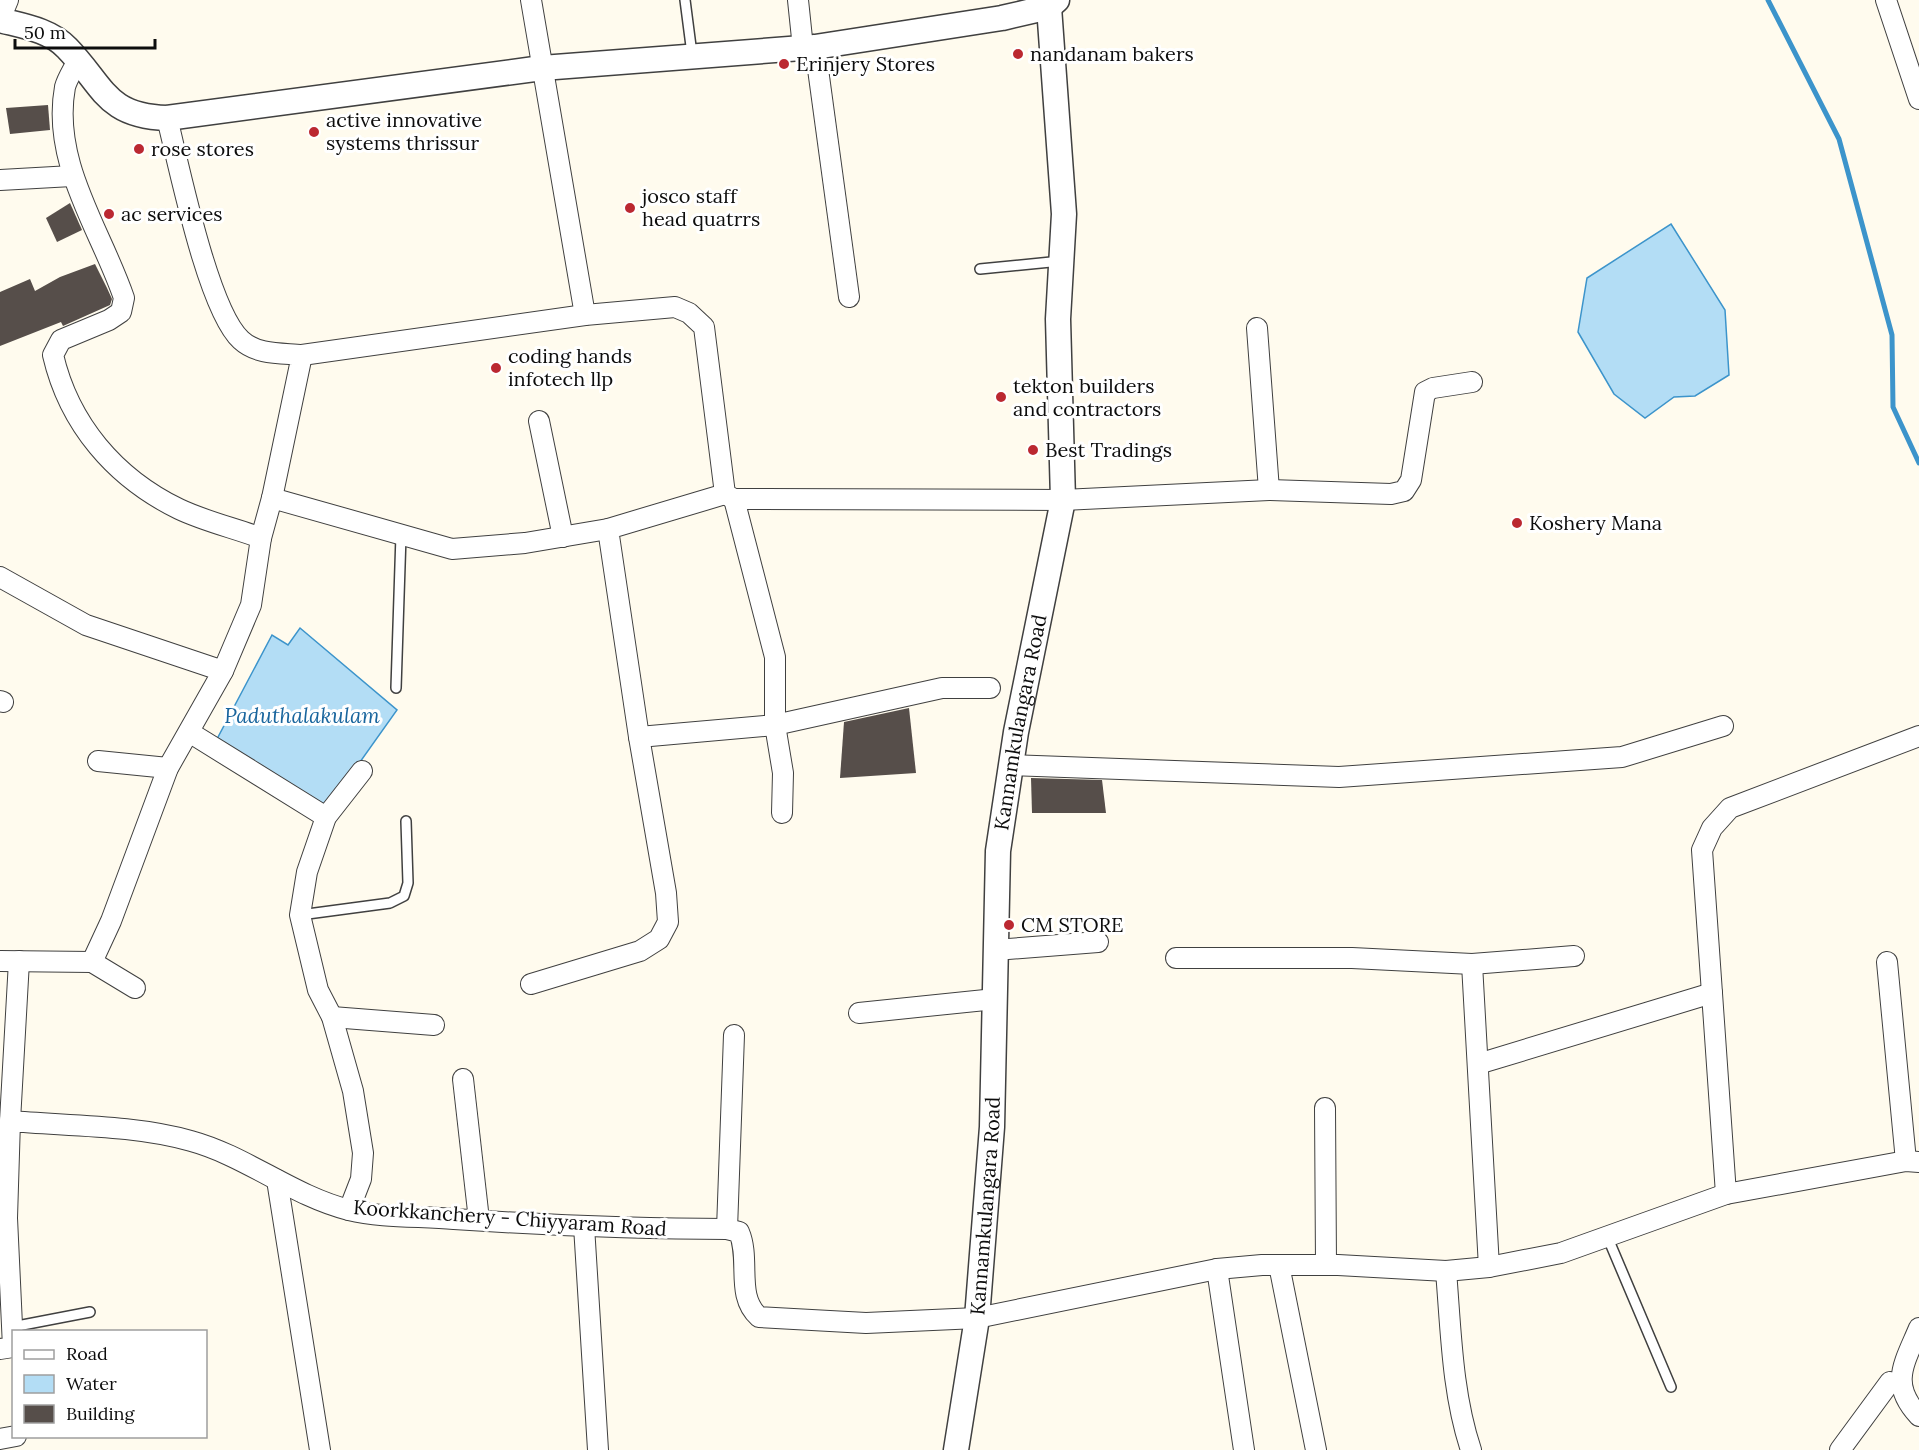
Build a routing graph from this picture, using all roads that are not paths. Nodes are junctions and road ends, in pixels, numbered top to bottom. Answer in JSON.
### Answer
{"nodes":[{"id":1,"x":8,"y":0,"type":"edge"},
{"id":2,"x":531,"y":0,"type":"edge"},
{"id":3,"x":685,"y":0,"type":"edge"},
{"id":4,"x":798,"y":0,"type":"edge"},
{"id":5,"x":1886,"y":0,"type":"edge"},
{"id":6,"x":1053,"y":4,"type":"edge"},
{"id":7,"x":0,"y":20,"type":"edge"},
{"id":8,"x":809,"y":48,"type":"junction"},
{"id":9,"x":692,"y":57,"type":"junction"},
{"id":10,"x":77,"y":62,"type":"junction"},
{"id":11,"x":542,"y":68,"type":"junction"},
{"id":12,"x":1919,"y":99,"type":"edge"},
{"id":13,"x":167,"y":118,"type":"junction"},
{"id":14,"x":72,"y":176,"type":"junction"},
{"id":15,"x":0,"y":180,"type":"edge"},
{"id":16,"x":1063,"y":261,"type":"junction"},
{"id":17,"x":980,"y":269,"type":"dead end"},
{"id":18,"x":849,"y":297,"type":"dead end"},
{"id":19,"x":585,"y":315,"type":"junction"},
{"id":20,"x":1257,"y":328,"type":"dead end"},
{"id":21,"x":302,"y":355,"type":"junction"},
{"id":22,"x":1472,"y":382,"type":"dead end"},
{"id":23,"x":539,"y":421,"type":"dead end"},
{"id":24,"x":1269,"y":490,"type":"junction"},
{"id":25,"x":730,"y":496,"type":"junction"},
{"id":26,"x":272,"y":498,"type":"junction"},
{"id":27,"x":1063,"y":500,"type":"junction"},
{"id":28,"x":608,"y":530,"type":"junction"},
{"id":29,"x":401,"y":534,"type":"junction"},
{"id":30,"x":563,"y":537,"type":"junction"},
{"id":31,"x":261,"y":538,"type":"junction"},
{"id":32,"x":0,"y":576,"type":"edge"},
{"id":33,"x":223,"y":671,"type":"junction"},
{"id":34,"x":396,"y":688,"type":"dead end"},
{"id":35,"x":990,"y":688,"type":"dead end"},
{"id":36,"x":775,"y":725,"type":"junction"},
{"id":37,"x":1723,"y":726,"type":"dead end"},
{"id":38,"x":189,"y":732,"type":"junction"},
{"id":39,"x":1919,"y":736,"type":"edge"},
{"id":40,"x":639,"y":737,"type":"junction"},
{"id":41,"x":98,"y":761,"type":"dead end"},
{"id":42,"x":1011,"y":765,"type":"junction"},
{"id":43,"x":168,"y":768,"type":"junction"},
{"id":44,"x":362,"y":771,"type":"dead end"},
{"id":45,"x":782,"y":813,"type":"dead end"},
{"id":46,"x":326,"y":817,"type":"junction"},
{"id":47,"x":406,"y":820,"type":"dead end"},
{"id":48,"x":300,"y":915,"type":"junction"},
{"id":49,"x":1098,"y":942,"type":"dead end"},
{"id":50,"x":995,"y":950,"type":"junction"},
{"id":51,"x":1574,"y":956,"type":"dead end"},
{"id":52,"x":1176,"y":958,"type":"dead end"},
{"id":53,"x":9,"y":961,"type":"edge"},
{"id":54,"x":92,"y":962,"type":"junction"},
{"id":55,"x":1887,"y":962,"type":"dead end"},
{"id":56,"x":1472,"y":964,"type":"junction"},
{"id":57,"x":531,"y":984,"type":"dead end"},
{"id":58,"x":135,"y":988,"type":"dead end"},
{"id":59,"x":1712,"y":993,"type":"junction"},
{"id":60,"x":995,"y":999,"type":"junction"},
{"id":61,"x":859,"y":1013,"type":"dead end"},
{"id":62,"x":332,"y":1017,"type":"junction"},
{"id":63,"x":434,"y":1025,"type":"dead end"},
{"id":64,"x":734,"y":1035,"type":"dead end"},
{"id":65,"x":1478,"y":1064,"type":"junction"},
{"id":66,"x":463,"y":1079,"type":"dead end"},
{"id":67,"x":1325,"y":1108,"type":"dead end"},
{"id":68,"x":10,"y":1121,"type":"junction"},
{"id":69,"x":4,"y":1160,"type":"edge"},
{"id":70,"x":1913,"y":1161,"type":"edge"},
{"id":71,"x":277,"y":1180,"type":"junction"},
{"id":72,"x":1726,"y":1194,"type":"junction"},
{"id":73,"x":349,"y":1210,"type":"junction"},
{"id":74,"x":478,"y":1220,"type":"junction"},
{"id":75,"x":584,"y":1226,"type":"junction"},
{"id":76,"x":727,"y":1229,"type":"junction"},
{"id":77,"x":1607,"y":1236,"type":"junction"},
{"id":78,"x":1279,"y":1265,"type":"junction"},
{"id":79,"x":1326,"y":1266,"type":"junction"},
{"id":80,"x":1489,"y":1268,"type":"junction"},
{"id":81,"x":1217,"y":1269,"type":"junction"},
{"id":82,"x":1446,"y":1271,"type":"junction"},
{"id":83,"x":90,"y":1312,"type":"dead end"},
{"id":84,"x":977,"y":1318,"type":"junction"},
{"id":85,"x":12,"y":1327,"type":"junction"},
{"id":86,"x":1919,"y":1328,"type":"edge"},
{"id":87,"x":12,"y":1330,"type":"edge"},
{"id":88,"x":1890,"y":1382,"type":"dead end"},
{"id":89,"x":1671,"y":1387,"type":"dead end"},
{"id":90,"x":1919,"y":1416,"type":"edge"},
{"id":91,"x":320,"y":1450,"type":"edge"},
{"id":92,"x":597,"y":1450,"type":"edge"},
{"id":93,"x":956,"y":1450,"type":"edge"},
{"id":94,"x":1244,"y":1450,"type":"edge"},
{"id":95,"x":1316,"y":1450,"type":"edge"},
{"id":96,"x":1471,"y":1450,"type":"edge"},
{"id":97,"x":1840,"y":1450,"type":"edge"}],
"edges":[{"from":1,"to":7,"type":"street"},
{"from":2,"to":11,"type":"street"},
{"from":3,"to":9,"type":"lane"},
{"from":4,"to":8,"type":"street"},
{"from":5,"to":12,"type":"street"},
{"from":6,"to":8,"type":"street"},
{"from":6,"to":16,"type":"street","name":"Kannamkulangara Road"},
{"from":7,"to":10,"type":"street"},
{"from":8,"to":9,"type":"street"},
{"from":8,"to":18,"type":"street"},
{"from":9,"to":11,"type":"street"},
{"from":10,"to":13,"type":"street"},
{"from":10,"to":14,"type":"street"},
{"from":11,"to":13,"type":"street"},
{"from":11,"to":19,"type":"street"},
{"from":13,"to":21,"type":"street"},
{"from":14,"to":15,"type":"street"},
{"from":14,"to":31,"type":"street"},
{"from":16,"to":17,"type":"lane"},
{"from":16,"to":27,"type":"street","name":"Kannamkulangara Road"},
{"from":19,"to":21,"type":"street"},
{"from":19,"to":25,"type":"street"},
{"from":20,"to":24,"type":"street"},
{"from":21,"to":26,"type":"street"},
{"from":22,"to":24,"type":"street"},
{"from":23,"to":30,"type":"street"},
{"from":24,"to":27,"type":"street"},
{"from":25,"to":27,"type":"street"},
{"from":25,"to":28,"type":"street"},
{"from":25,"to":36,"type":"street"},
{"from":26,"to":29,"type":"street"},
{"from":26,"to":31,"type":"street"},
{"from":27,"to":42,"type":"street","name":"Kannamkulangara Road"},
{"from":28,"to":30,"type":"street"},
{"from":28,"to":40,"type":"street"},
{"from":29,"to":30,"type":"street"},
{"from":29,"to":34,"type":"lane"},
{"from":31,"to":33,"type":"street"},
{"from":32,"to":33,"type":"street"},
{"from":33,"to":38,"type":"street"},
{"from":35,"to":36,"type":"street"},
{"from":36,"to":40,"type":"street"},
{"from":36,"to":45,"type":"street"},
{"from":37,"to":42,"type":"street"},
{"from":38,"to":43,"type":"street"},
{"from":38,"to":46,"type":"street"},
{"from":39,"to":59,"type":"street"},
{"from":40,"to":57,"type":"street"},
{"from":41,"to":43,"type":"street"},
{"from":42,"to":50,"type":"street","name":"Kannamkulangara Road"},
{"from":43,"to":54,"type":"street"},
{"from":44,"to":46,"type":"street"},
{"from":46,"to":48,"type":"street"},
{"from":47,"to":48,"type":"lane"},
{"from":48,"to":62,"type":"street"},
{"from":49,"to":50,"type":"street"},
{"from":50,"to":60,"type":"street","name":"Kannamkulangara Road"},
{"from":51,"to":56,"type":"street"},
{"from":52,"to":56,"type":"street"},
{"from":53,"to":54,"type":"street"},
{"from":53,"to":68,"type":"street"},
{"from":54,"to":58,"type":"street"},
{"from":55,"to":70,"type":"street"},
{"from":56,"to":65,"type":"street"},
{"from":59,"to":65,"type":"street"},
{"from":59,"to":72,"type":"street"},
{"from":60,"to":61,"type":"street"},
{"from":60,"to":84,"type":"street","name":"Kannamkulangara Road"},
{"from":62,"to":63,"type":"street"},
{"from":62,"to":73,"type":"street"},
{"from":64,"to":76,"type":"street"},
{"from":65,"to":80,"type":"street"},
{"from":66,"to":74,"type":"street"},
{"from":67,"to":79,"type":"street"},
{"from":68,"to":69,"type":"street"},
{"from":68,"to":71,"type":"street","name":"Koorkkanchery - Chiyyaram Road"},
{"from":69,"to":85,"type":"street"},
{"from":70,"to":72,"type":"street"},
{"from":71,"to":73,"type":"street","name":"Koorkkanchery - Chiyyaram Road"},
{"from":71,"to":91,"type":"street"},
{"from":72,"to":77,"type":"street"},
{"from":73,"to":74,"type":"street","name":"Koorkkanchery - Chiyyaram Road"},
{"from":74,"to":75,"type":"street","name":"Koorkkanchery - Chiyyaram Road"},
{"from":75,"to":76,"type":"street","name":"Koorkkanchery - Chiyyaram Road"},
{"from":75,"to":92,"type":"street"},
{"from":76,"to":84,"type":"street"},
{"from":77,"to":80,"type":"street"},
{"from":77,"to":89,"type":"lane"},
{"from":78,"to":79,"type":"street"},
{"from":78,"to":81,"type":"street"},
{"from":78,"to":95,"type":"street"},
{"from":79,"to":82,"type":"street"},
{"from":80,"to":82,"type":"street"},
{"from":81,"to":84,"type":"street"},
{"from":81,"to":94,"type":"street"},
{"from":82,"to":96,"type":"street"},
{"from":83,"to":85,"type":"lane"},
{"from":84,"to":93,"type":"street","name":"Kannamkulangara Road"},
{"from":85,"to":87,"type":"street"},
{"from":86,"to":90,"type":"street"},
{"from":88,"to":97,"type":"street"}]}
